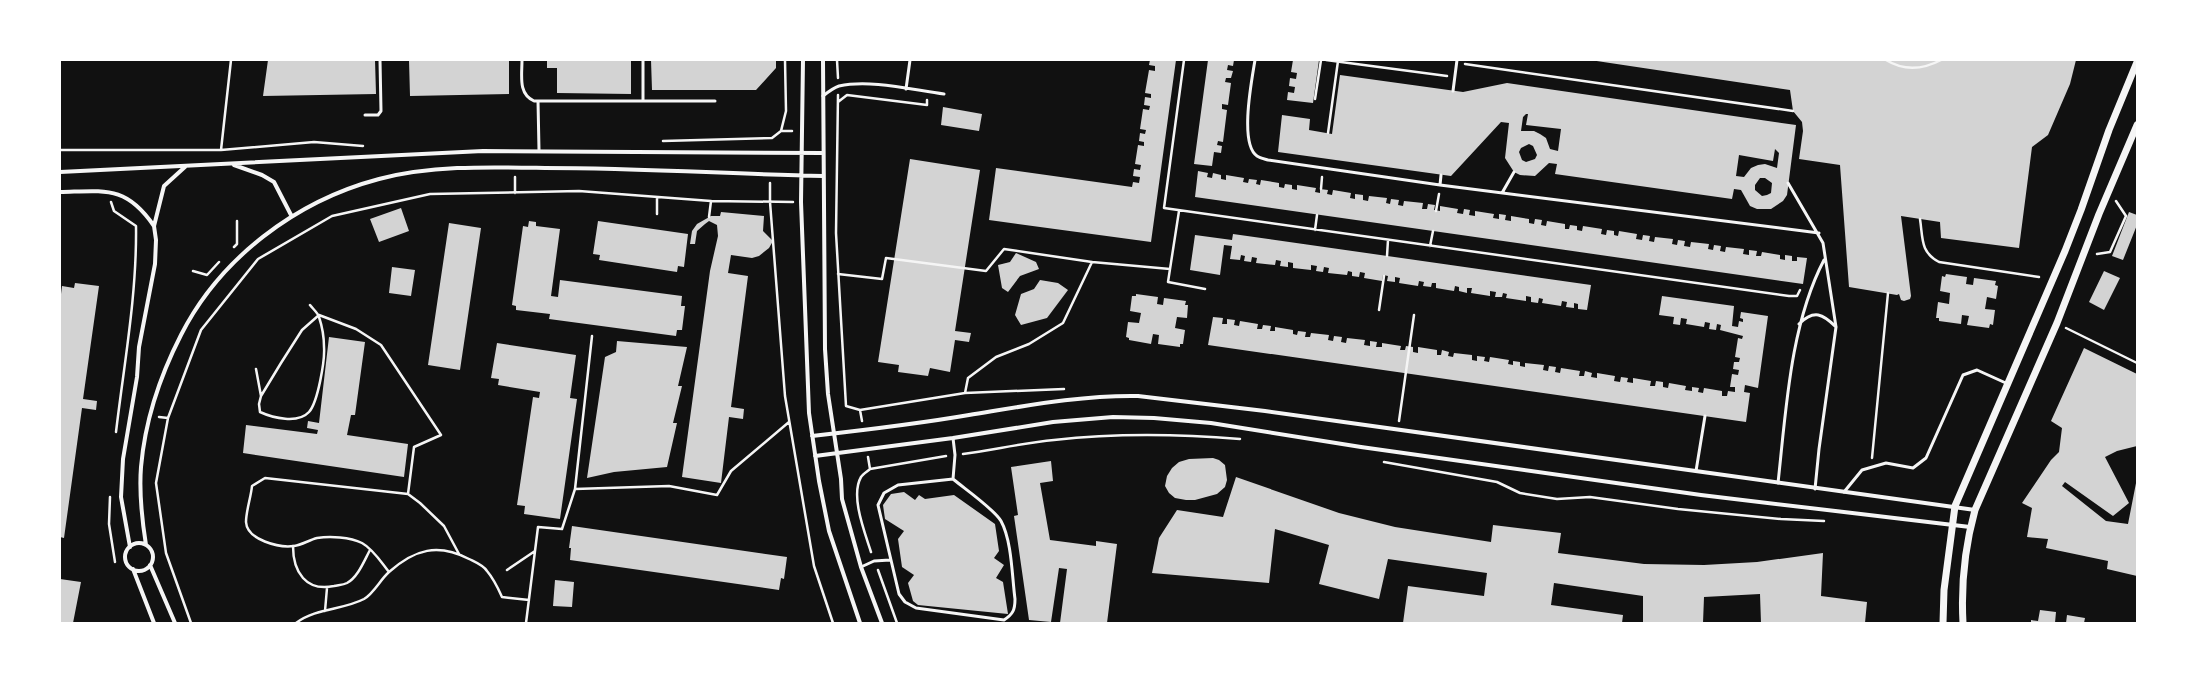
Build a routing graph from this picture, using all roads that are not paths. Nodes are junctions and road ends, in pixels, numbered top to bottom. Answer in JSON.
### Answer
{"nodes":[{"id":1,"x":380,"y":60,"type":"edge"},
{"id":2,"x":522,"y":60,"type":"edge"},
{"id":3,"x":643,"y":60,"type":"edge"},
{"id":4,"x":803,"y":60,"type":"edge"},
{"id":5,"x":823,"y":60,"type":"edge"},
{"id":6,"x":910,"y":60,"type":"edge"},
{"id":7,"x":1255,"y":60,"type":"edge"},
{"id":8,"x":1456,"y":61,"type":"edge"},
{"id":9,"x":2137,"y":62,"type":"edge"},
{"id":10,"x":906,"y":89,"type":"junction"},
{"id":11,"x":1453,"y":91,"type":"dead end"},
{"id":12,"x":944,"y":94,"type":"dead end"},
{"id":13,"x":823,"y":96,"type":"junction"},
{"id":14,"x":538,"y":101,"type":"junction"},
{"id":15,"x":643,"y":101,"type":"junction"},
{"id":16,"x":715,"y":101,"type":"dead end"},
{"id":17,"x":365,"y":115,"type":"dead end"},
{"id":18,"x":2137,"y":126,"type":"edge"},
{"id":19,"x":539,"y":150,"type":"junction"},
{"id":20,"x":802,"y":152,"type":"junction"},
{"id":21,"x":824,"y":153,"type":"junction"},
{"id":22,"x":231,"y":164,"type":"junction"},
{"id":23,"x":186,"y":166,"type":"junction"},
{"id":24,"x":60,"y":172,"type":"edge"},
{"id":25,"x":1514,"y":172,"type":"dead end"},
{"id":26,"x":1441,"y":175,"type":"dead end"},
{"id":27,"x":801,"y":176,"type":"junction"},
{"id":28,"x":823,"y":176,"type":"junction"},
{"id":29,"x":1788,"y":183,"type":"dead end"},
{"id":30,"x":1440,"y":185,"type":"junction"},
{"id":31,"x":60,"y":192,"type":"edge"},
{"id":32,"x":1502,"y":193,"type":"junction"},
{"id":33,"x":292,"y":215,"type":"junction"},
{"id":34,"x":154,"y":226,"type":"junction"},
{"id":35,"x":1819,"y":234,"type":"junction"},
{"id":36,"x":1824,"y":260,"type":"junction"},
{"id":37,"x":1799,"y":324,"type":"junction"},
{"id":38,"x":1836,"y":327,"type":"junction"},
{"id":39,"x":2009,"y":384,"type":"junction"},
{"id":40,"x":1705,"y":416,"type":"dead end"},
{"id":41,"x":834,"y":433,"type":"junction"},
{"id":42,"x":812,"y":436,"type":"junction"},
{"id":43,"x":952,"y":438,"type":"junction"},
{"id":44,"x":837,"y":453,"type":"junction"},
{"id":45,"x":815,"y":456,"type":"junction"},
{"id":46,"x":1696,"y":471,"type":"junction"},
{"id":47,"x":953,"y":479,"type":"junction"},
{"id":48,"x":1778,"y":483,"type":"junction"},
{"id":49,"x":1815,"y":489,"type":"junction"},
{"id":50,"x":1844,"y":492,"type":"junction"},
{"id":51,"x":1955,"y":506,"type":"junction"},
{"id":52,"x":1974,"y":510,"type":"junction"},
{"id":53,"x":1952,"y":524,"type":"junction"},
{"id":54,"x":1970,"y":527,"type":"junction"},
{"id":55,"x":146,"y":545,"type":"junction"},
{"id":56,"x":130,"y":547,"type":"junction"},
{"id":57,"x":890,"y":560,"type":"junction"},
{"id":58,"x":150,"y":564,"type":"junction"},
{"id":59,"x":860,"y":567,"type":"junction"},
{"id":60,"x":133,"y":570,"type":"junction"},
{"id":61,"x":154,"y":623,"type":"edge"},
{"id":62,"x":175,"y":623,"type":"edge"},
{"id":63,"x":860,"y":623,"type":"edge"},
{"id":64,"x":882,"y":623,"type":"edge"},
{"id":65,"x":1944,"y":623,"type":"edge"},
{"id":66,"x":1963,"y":623,"type":"edge"}],
"edges":[{"from":1,"to":17,"type":"lane"},
{"from":2,"to":14,"type":"lane"},
{"from":3,"to":15,"type":"lane"},
{"from":4,"to":20,"type":"street"},
{"from":5,"to":13,"type":"street"},
{"from":6,"to":10,"type":"lane"},
{"from":7,"to":30,"type":"lane"},
{"from":8,"to":11,"type":"lane"},
{"from":9,"to":39,"type":"street"},
{"from":10,"to":12,"type":"lane"},
{"from":10,"to":13,"type":"lane"},
{"from":13,"to":21,"type":"street"},
{"from":14,"to":15,"type":"lane"},
{"from":14,"to":19,"type":"lane"},
{"from":15,"to":16,"type":"lane"},
{"from":18,"to":52,"type":"street"},
{"from":19,"to":20,"type":"street"},
{"from":19,"to":22,"type":"street"},
{"from":20,"to":21,"type":"street"},
{"from":20,"to":27,"type":"street"},
{"from":21,"to":28,"type":"street"},
{"from":22,"to":23,"type":"street"},
{"from":22,"to":33,"type":"street"},
{"from":23,"to":24,"type":"street"},
{"from":23,"to":34,"type":"street"},
{"from":25,"to":32,"type":"lane"},
{"from":26,"to":30,"type":"lane"},
{"from":27,"to":28,"type":"street"},
{"from":27,"to":33,"type":"street"},
{"from":27,"to":42,"type":"street"},
{"from":28,"to":41,"type":"street"},
{"from":29,"to":35,"type":"lane"},
{"from":30,"to":32,"type":"lane"},
{"from":31,"to":34,"type":"street"},
{"from":32,"to":35,"type":"lane"},
{"from":33,"to":55,"type":"street"},
{"from":34,"to":56,"type":"street"},
{"from":35,"to":36,"type":"lane"},
{"from":36,"to":37,"type":"lane"},
{"from":36,"to":38,"type":"lane"},
{"from":37,"to":38,"type":"lane"},
{"from":37,"to":48,"type":"lane"},
{"from":38,"to":49,"type":"lane"},
{"from":39,"to":50,"type":"lane"},
{"from":39,"to":51,"type":"street"},
{"from":40,"to":46,"type":"lane"},
{"from":41,"to":42,"type":"street"},
{"from":41,"to":44,"type":"street"},
{"from":41,"to":46,"type":"street"},
{"from":42,"to":45,"type":"street"},
{"from":43,"to":44,"type":"street"},
{"from":43,"to":47,"type":"lane"},
{"from":43,"to":53,"type":"street"},
{"from":44,"to":45,"type":"street"},
{"from":44,"to":59,"type":"street"},
{"from":45,"to":63,"type":"street"},
{"from":46,"to":48,"type":"street"},
{"from":47,"to":57,"type":"lane"},
{"from":47,"to":57,"type":"lane"},
{"from":48,"to":49,"type":"street"},
{"from":49,"to":50,"type":"street"},
{"from":50,"to":51,"type":"street"},
{"from":51,"to":52,"type":"street"},
{"from":51,"to":53,"type":"street"},
{"from":52,"to":54,"type":"street"},
{"from":53,"to":54,"type":"street"},
{"from":53,"to":65,"type":"street"},
{"from":54,"to":66,"type":"street"},
{"from":55,"to":56,"type":"street"},
{"from":55,"to":58,"type":"street"},
{"from":56,"to":60,"type":"street"},
{"from":57,"to":59,"type":"lane"},
{"from":58,"to":60,"type":"street"},
{"from":58,"to":62,"type":"street"},
{"from":59,"to":64,"type":"street"},
{"from":60,"to":61,"type":"street"}]}
